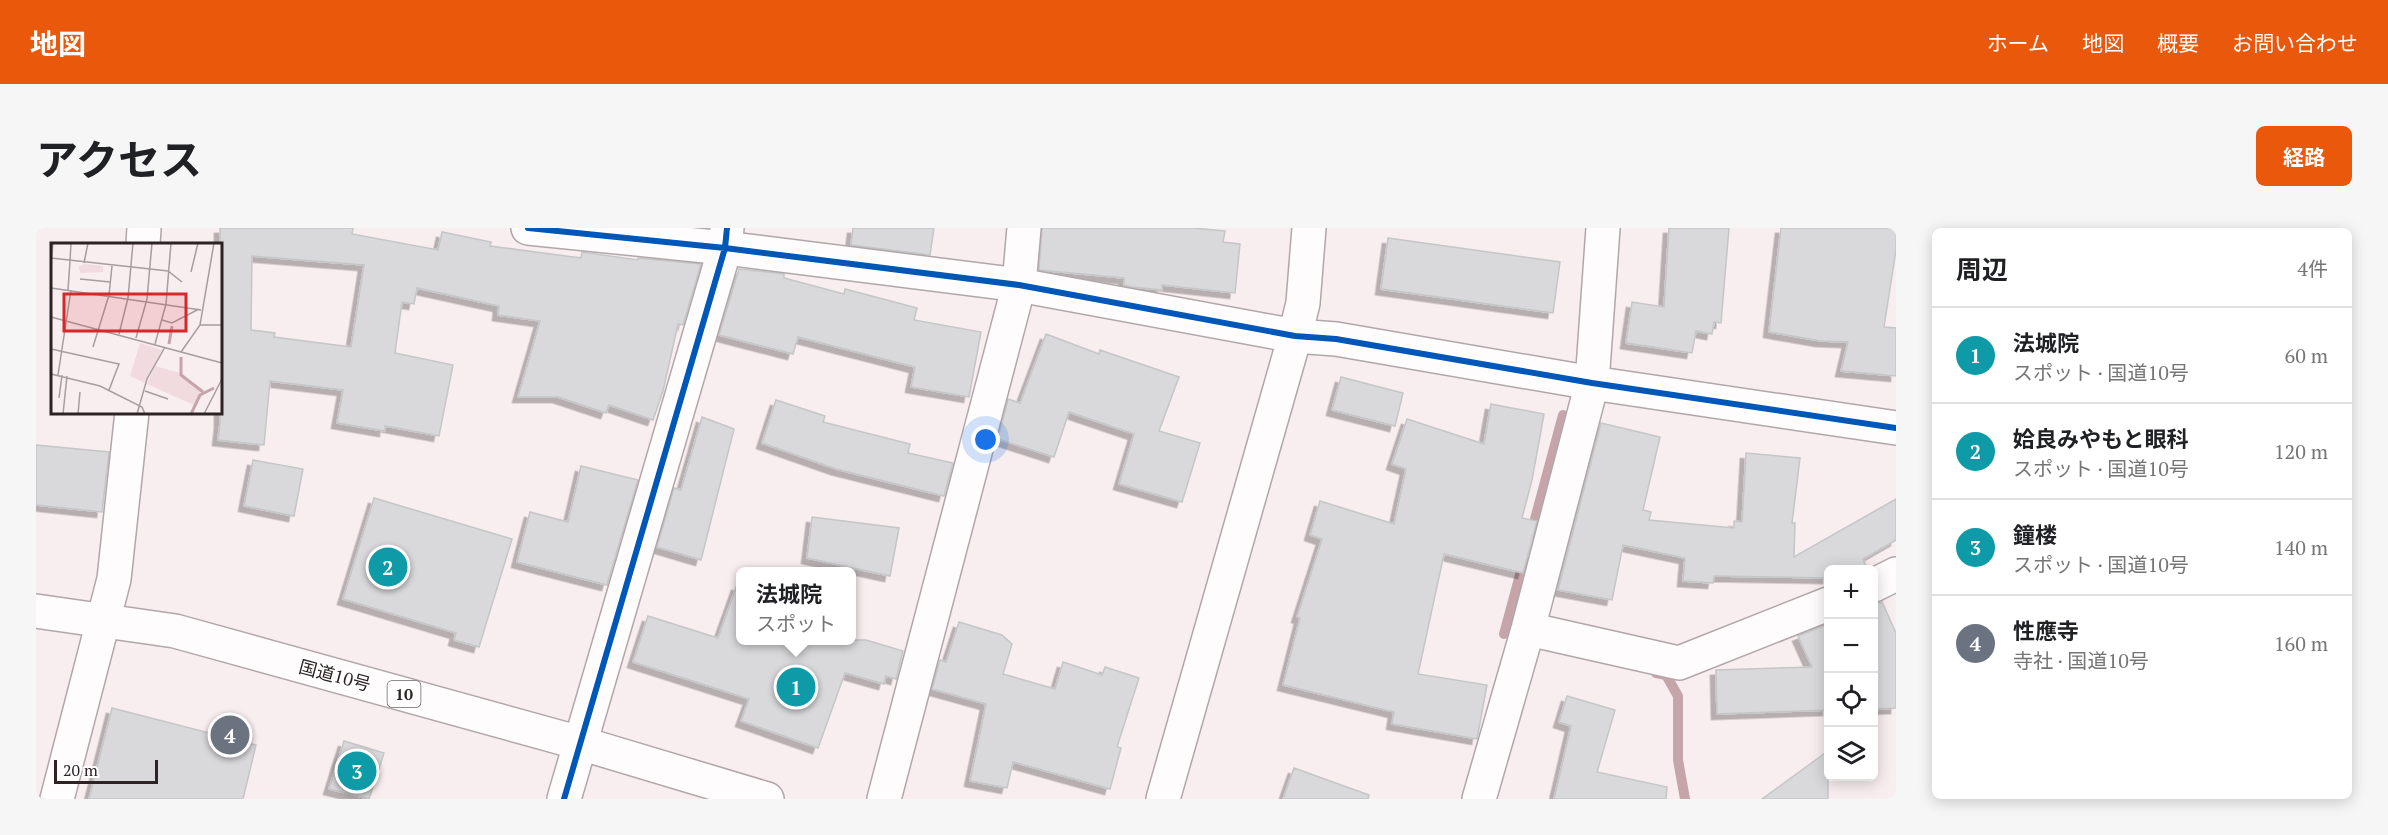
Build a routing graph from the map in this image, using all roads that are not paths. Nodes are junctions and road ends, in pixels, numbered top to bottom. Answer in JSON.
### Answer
{"nodes":[{"id":1,"x":144,"y":228,"type":"edge"},
{"id":2,"x":528,"y":228,"type":"edge"},
{"id":3,"x":1024,"y":228,"type":"edge"},
{"id":4,"x":1309,"y":228,"type":"edge"},
{"id":5,"x":1603,"y":228,"type":"edge"},
{"id":6,"x":726,"y":238,"type":"edge"},
{"id":7,"x":143,"y":243,"type":"edge"},
{"id":8,"x":1019,"y":285,"type":"junction"},
{"id":9,"x":1295,"y":336,"type":"junction"},
{"id":10,"x":1592,"y":384,"type":"junction"},
{"id":11,"x":132,"y":414,"type":"edge"},
{"id":12,"x":1896,"y":428,"type":"edge"},
{"id":13,"x":1896,"y":574,"type":"edge"},
{"id":14,"x":1878,"y":583,"type":"edge"},
{"id":15,"x":1824,"y":606,"type":"edge"},
{"id":16,"x":36,"y":611,"type":"edge"},
{"id":17,"x":105,"y":620,"type":"junction"},
{"id":18,"x":1527,"y":629,"type":"junction"},
{"id":19,"x":580,"y":743,"type":"junction"},
{"id":20,"x":57,"y":799,"type":"edge"},
{"id":21,"x":564,"y":799,"type":"edge"},
{"id":22,"x":767,"y":799,"type":"edge"},
{"id":23,"x":884,"y":799,"type":"edge"},
{"id":24,"x":1163,"y":799,"type":"edge"},
{"id":25,"x":1479,"y":799,"type":"edge"}],
"edges":[{"from":1,"to":7,"type":"main road"},
{"from":2,"to":6,"type":"main road"},
{"from":3,"to":8,"type":"main road"},
{"from":4,"to":9,"type":"main road"},
{"from":5,"to":10,"type":"main road"},
{"from":6,"to":8,"type":"main road"},
{"from":6,"to":19,"type":"main road"},
{"from":8,"to":9,"type":"main road"},
{"from":8,"to":23,"type":"main road"},
{"from":9,"to":10,"type":"main road"},
{"from":9,"to":24,"type":"main road"},
{"from":10,"to":12,"type":"main road"},
{"from":10,"to":18,"type":"main road"},
{"from":11,"to":17,"type":"main road"},
{"from":13,"to":14,"type":"main road"},
{"from":15,"to":18,"type":"main road"},
{"from":16,"to":17,"type":"main road","name":"国道10号","number":"10"},
{"from":17,"to":19,"type":"main road","name":"国道10号","number":"10"},
{"from":17,"to":20,"type":"main road"},
{"from":18,"to":25,"type":"main road"},
{"from":19,"to":21,"type":"main road"},
{"from":19,"to":22,"type":"main road","name":"国道10号","number":"10"}]}
